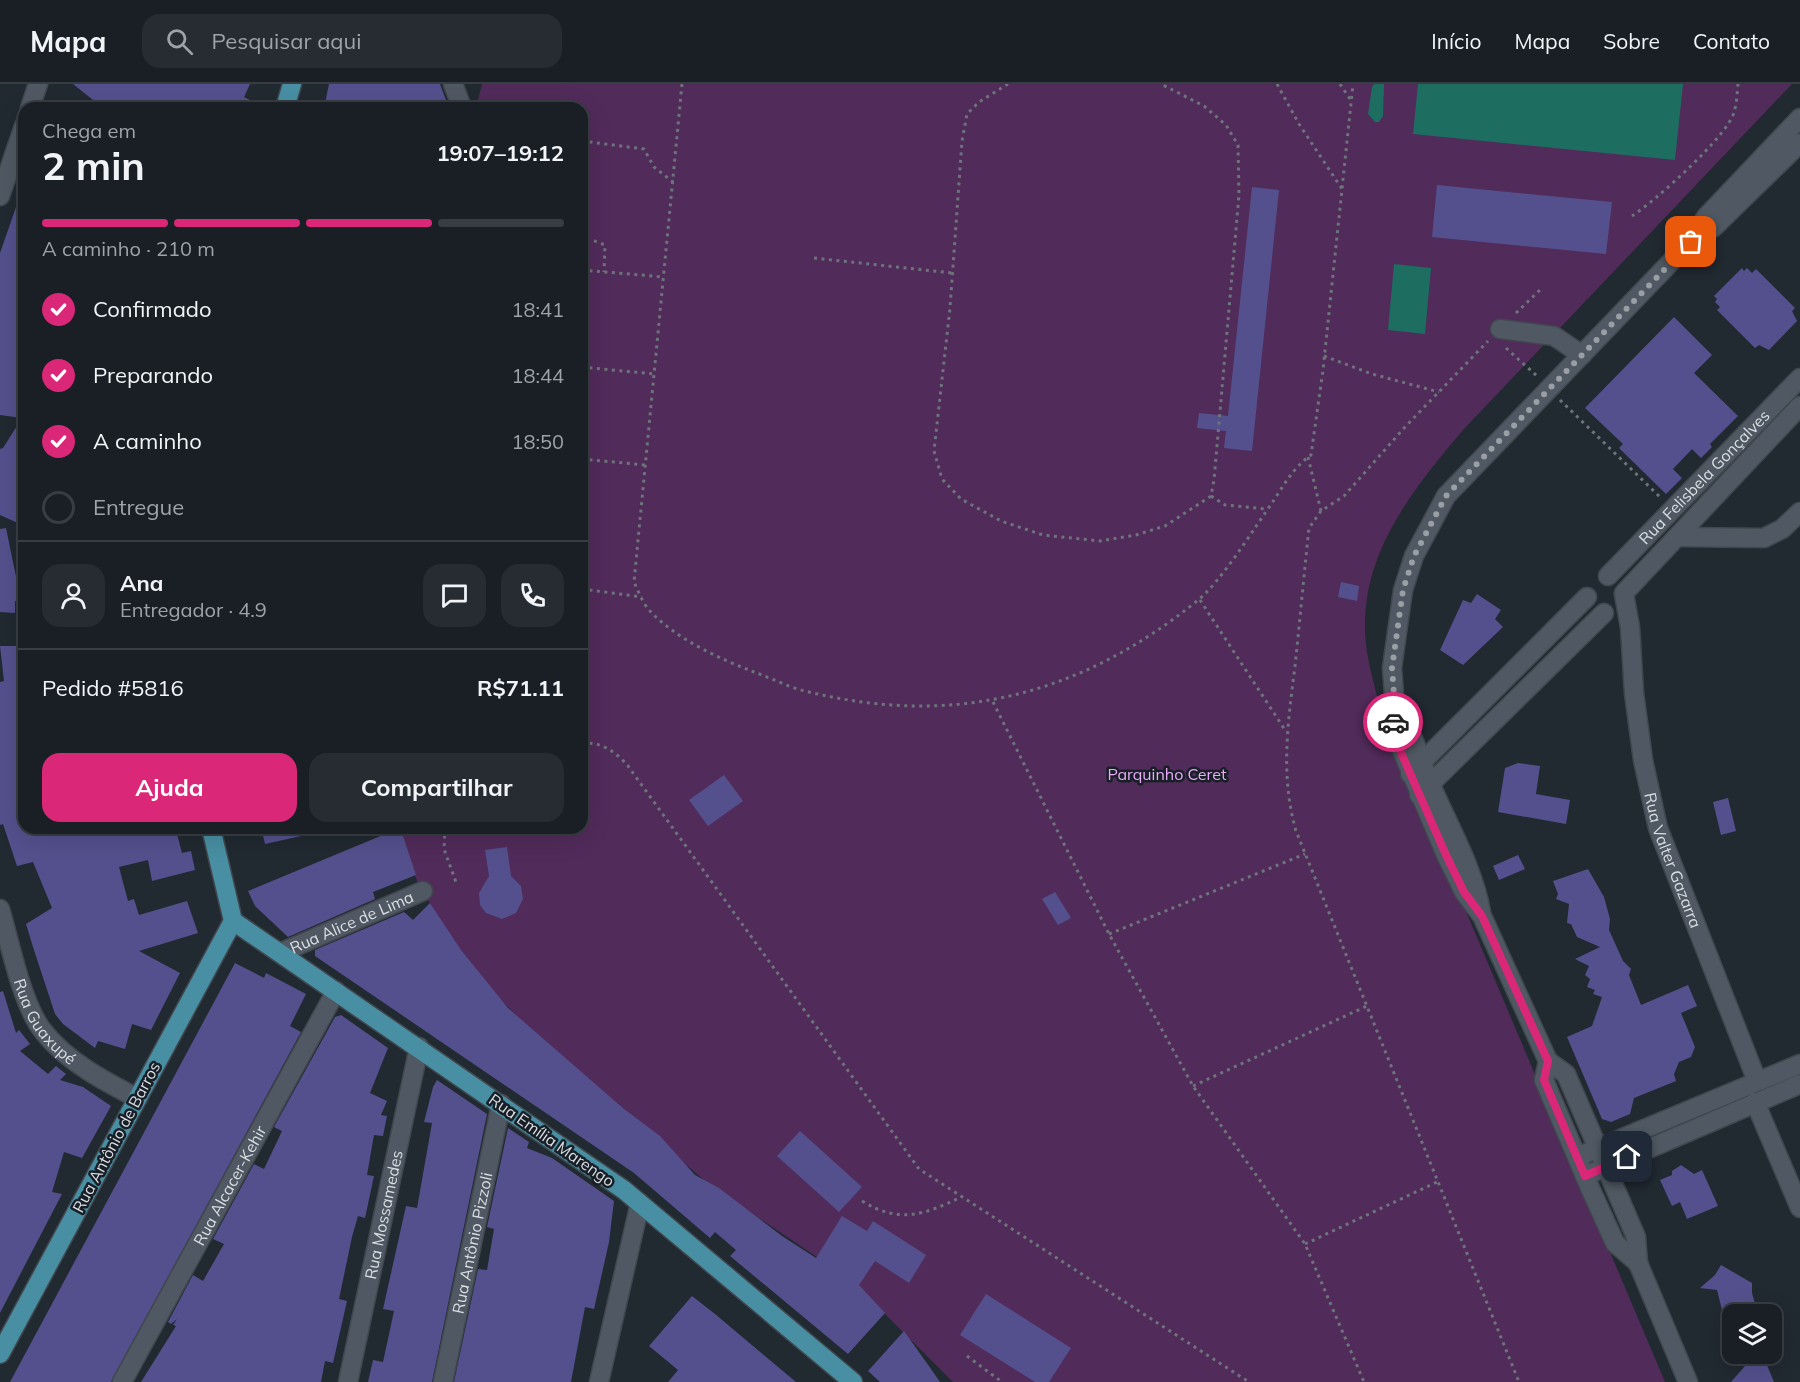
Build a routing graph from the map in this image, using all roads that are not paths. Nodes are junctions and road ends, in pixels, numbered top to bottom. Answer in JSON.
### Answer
{"nodes":[{"id":1,"x":38,"y":84,"type":"edge"},
{"id":2,"x":292,"y":84,"type":"edge"},
{"id":3,"x":453,"y":84,"type":"edge"},
{"id":4,"x":32,"y":102,"type":"edge"},
{"id":5,"x":287,"y":102,"type":"edge"},
{"id":6,"x":460,"y":102,"type":"edge"},
{"id":7,"x":1800,"y":118,"type":"edge"},
{"id":8,"x":18,"y":144,"type":"edge"},
{"id":9,"x":1797,"y":152,"type":"edge"},
{"id":10,"x":0,"y":196,"type":"edge"},
{"id":11,"x":1691,"y":242,"type":"junction"},
{"id":12,"x":1496,"y":332,"type":"road end"},
{"id":13,"x":1582,"y":355,"type":"junction"},
{"id":14,"x":1800,"y":378,"type":"edge"},
{"id":15,"x":1800,"y":406,"type":"edge"},
{"id":16,"x":1800,"y":512,"type":"edge"},
{"id":17,"x":1677,"y":537,"type":"junction"},
{"id":18,"x":1608,"y":576,"type":"junction"},
{"id":19,"x":1624,"y":594,"type":"junction"},
{"id":20,"x":1587,"y":597,"type":"junction"},
{"id":21,"x":1606,"y":613,"type":"junction"},
{"id":22,"x":1630,"y":627,"type":"junction"},
{"id":23,"x":1415,"y":768,"type":"junction"},
{"id":24,"x":1425,"y":789,"type":"junction"},
{"id":25,"x":212,"y":834,"type":"edge"},
{"id":26,"x":423,"y":891,"type":"dead end"},
{"id":27,"x":0,"y":909,"type":"edge"},
{"id":28,"x":233,"y":921,"type":"junction"},
{"id":29,"x":280,"y":953,"type":"junction"},
{"id":30,"x":336,"y":991,"type":"junction"},
{"id":31,"x":419,"y":1047,"type":"junction"},
{"id":32,"x":1548,"y":1061,"type":"junction"},
{"id":33,"x":1800,"y":1064,"type":"edge"},
{"id":34,"x":1757,"y":1081,"type":"junction"},
{"id":35,"x":1800,"y":1084,"type":"edge"},
{"id":36,"x":137,"y":1098,"type":"junction"},
{"id":37,"x":1755,"y":1102,"type":"junction"},
{"id":38,"x":501,"y":1104,"type":"junction"},
{"id":39,"x":1598,"y":1148,"type":"junction"},
{"id":40,"x":1577,"y":1157,"type":"junction"},
{"id":41,"x":1606,"y":1166,"type":"junction"},
{"id":42,"x":1585,"y":1176,"type":"junction"},
{"id":43,"x":640,"y":1203,"type":"junction"},
{"id":44,"x":1800,"y":1208,"type":"edge"},
{"id":45,"x":1638,"y":1263,"type":"junction"},
{"id":46,"x":0,"y":1354,"type":"edge"},
{"id":47,"x":122,"y":1382,"type":"edge"},
{"id":48,"x":348,"y":1382,"type":"edge"},
{"id":49,"x":443,"y":1382,"type":"edge"},
{"id":50,"x":599,"y":1382,"type":"edge"},
{"id":51,"x":853,"y":1382,"type":"edge"},
{"id":52,"x":1688,"y":1382,"type":"edge"}],
"edges":[{"from":1,"to":4,"type":"street"},
{"from":2,"to":5,"type":"main road"},
{"from":3,"to":6,"type":"street"},
{"from":7,"to":11,"type":"street"},
{"from":8,"to":10,"type":"street"},
{"from":9,"to":11,"type":"street"},
{"from":11,"to":13,"type":"street"},
{"from":12,"to":13,"type":"street"},
{"from":13,"to":23,"type":"street"},
{"from":14,"to":18,"type":"street","name":"Rua Felisbela Gonçalves"},
{"from":15,"to":17,"type":"street","name":"Rua Felisbela Gonçalves"},
{"from":16,"to":17,"type":"street"},
{"from":17,"to":19,"type":"street","name":"Rua Felisbela Gonçalves"},
{"from":18,"to":19,"type":"street"},
{"from":18,"to":20,"type":"street"},
{"from":19,"to":21,"type":"street"},
{"from":19,"to":22,"type":"street","name":"Rua Valter Gazarra"},
{"from":20,"to":21,"type":"street"},
{"from":20,"to":23,"type":"street"},
{"from":21,"to":22,"type":"street"},
{"from":21,"to":24,"type":"street"},
{"from":22,"to":34,"type":"street","name":"Rua Valter Gazarra"},
{"from":23,"to":24,"type":"street"},
{"from":24,"to":32,"type":"street"},
{"from":25,"to":28,"type":"main road"},
{"from":26,"to":29,"type":"street","name":"Rua Alice de Lima"},
{"from":27,"to":36,"type":"street","name":"Rua Guaxupé"},
{"from":28,"to":29,"type":"main road","name":"Rua Emília Marengo"},
{"from":28,"to":36,"type":"main road","name":"Rua Antônio de Barros"},
{"from":29,"to":30,"type":"main road","name":"Rua Emília Marengo"},
{"from":30,"to":31,"type":"main road","name":"Rua Emília Marengo"},
{"from":30,"to":47,"type":"street","name":"Rua Alcacer-Kehir"},
{"from":31,"to":38,"type":"main road","name":"Rua Emília Marengo"},
{"from":31,"to":48,"type":"street","name":"Rua Mossamedes"},
{"from":32,"to":39,"type":"street"},
{"from":32,"to":40,"type":"street"},
{"from":33,"to":34,"type":"street"},
{"from":34,"to":39,"type":"street"},
{"from":35,"to":37,"type":"street"},
{"from":36,"to":46,"type":"main road","name":"Rua Antônio de Barros"},
{"from":37,"to":41,"type":"street"},
{"from":37,"to":44,"type":"street"},
{"from":38,"to":43,"type":"main road","name":"Rua Emília Marengo"},
{"from":38,"to":49,"type":"street","name":"Rua Antônio Pizzoli"},
{"from":39,"to":40,"type":"street"},
{"from":39,"to":41,"type":"street"},
{"from":40,"to":42,"type":"street"},
{"from":41,"to":42,"type":"street"},
{"from":41,"to":45,"type":"street"},
{"from":42,"to":45,"type":"street"},
{"from":43,"to":50,"type":"street"},
{"from":43,"to":51,"type":"main road","name":"Rua Emília Marengo"},
{"from":45,"to":52,"type":"street"}]}
